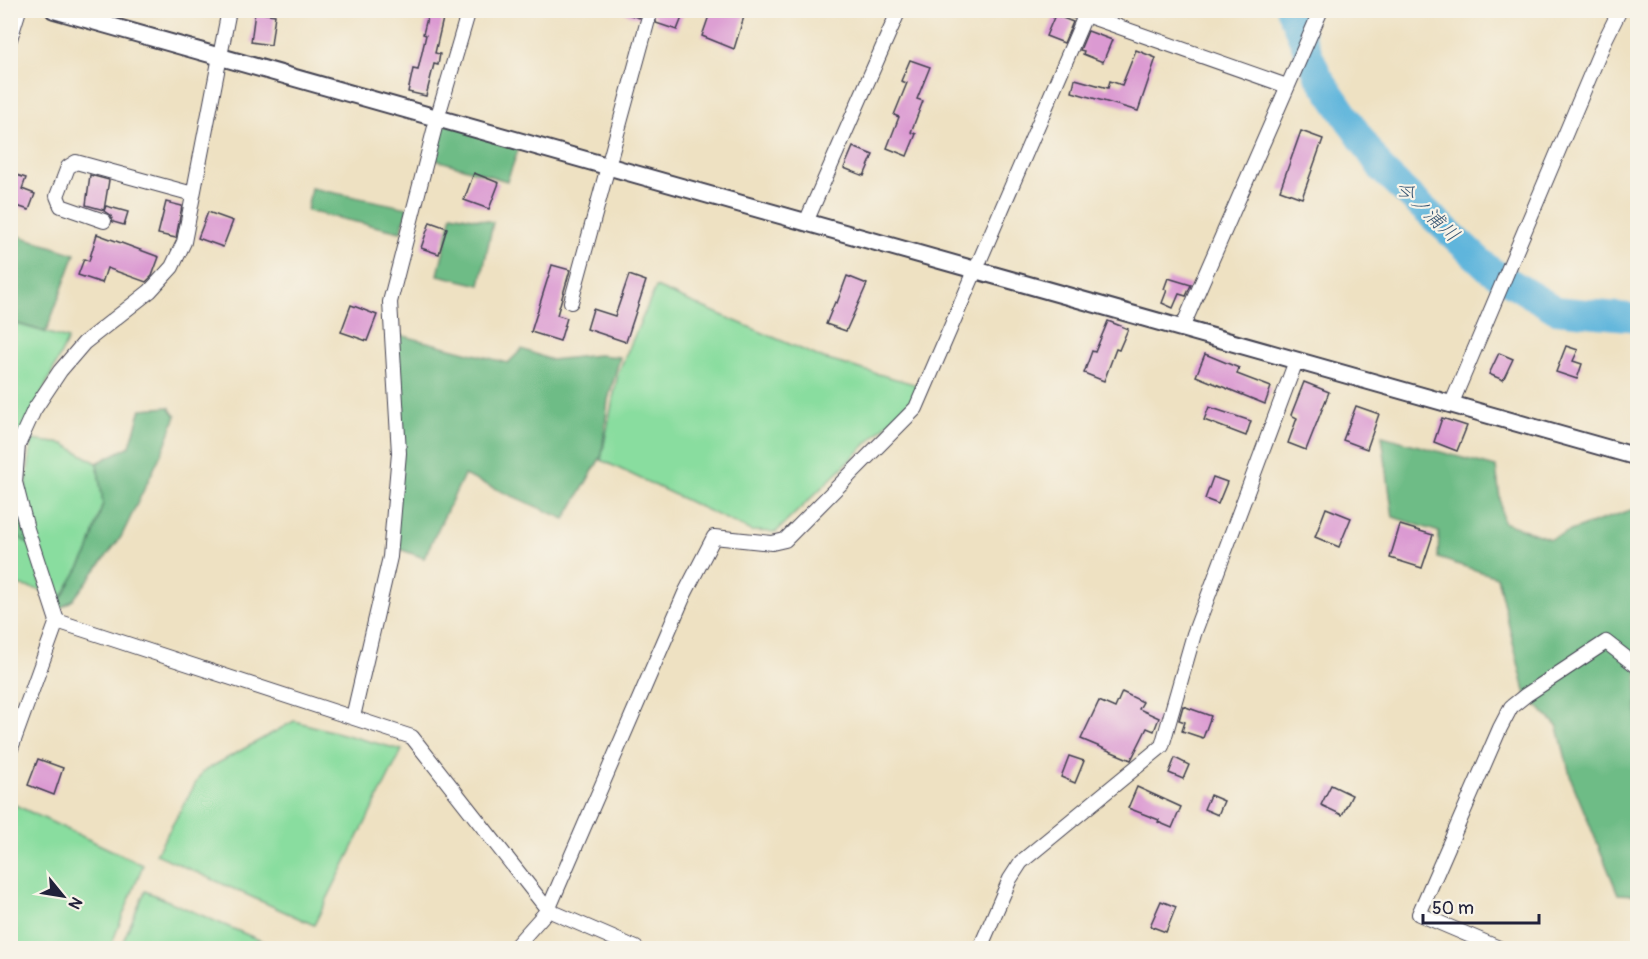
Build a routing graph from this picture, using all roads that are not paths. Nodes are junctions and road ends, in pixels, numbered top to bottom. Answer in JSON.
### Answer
{"nodes":[{"id":1,"x":19,"y":10,"type":"edge"},
{"id":2,"x":54,"y":10,"type":"edge"},
{"id":3,"x":229,"y":10,"type":"edge"},
{"id":4,"x":469,"y":10,"type":"edge"},
{"id":5,"x":898,"y":10,"type":"edge"},
{"id":6,"x":1071,"y":10,"type":"edge"},
{"id":7,"x":1321,"y":10,"type":"edge"},
{"id":8,"x":1620,"y":10,"type":"edge"},
{"id":9,"x":1085,"y":16,"type":"junction"},
{"id":10,"x":648,"y":20,"type":"dead end"},
{"id":11,"x":10,"y":39,"type":"edge"},
{"id":12,"x":221,"y":58,"type":"junction"},
{"id":13,"x":1287,"y":86,"type":"junction"},
{"id":14,"x":437,"y":119,"type":"junction"},
{"id":15,"x":608,"y":167,"type":"junction"},
{"id":16,"x":194,"y":194,"type":"junction"},
{"id":17,"x":104,"y":220,"type":"dead end"},
{"id":18,"x":806,"y":222,"type":"junction"},
{"id":19,"x":977,"y":270,"type":"junction"},
{"id":20,"x":571,"y":302,"type":"dead end"},
{"id":21,"x":1182,"y":328,"type":"junction"},
{"id":22,"x":1296,"y":361,"type":"junction"},
{"id":23,"x":1451,"y":405,"type":"junction"},
{"id":24,"x":1638,"y":457,"type":"edge"},
{"id":25,"x":57,"y":621,"type":"junction"},
{"id":26,"x":1638,"y":667,"type":"edge"},
{"id":27,"x":353,"y":717,"type":"junction"},
{"id":28,"x":10,"y":751,"type":"edge"},
{"id":29,"x":548,"y":910,"type":"junction"},
{"id":30,"x":514,"y":948,"type":"edge"},
{"id":31,"x":636,"y":948,"type":"edge"},
{"id":32,"x":980,"y":948,"type":"edge"},
{"id":33,"x":1498,"y":948,"type":"edge"}],
"edges":[{"from":1,"to":11,"type":"street"},
{"from":2,"to":12,"type":"street"},
{"from":3,"to":12,"type":"street"},
{"from":4,"to":14,"type":"street"},
{"from":5,"to":18,"type":"street"},
{"from":6,"to":9,"type":"street"},
{"from":7,"to":13,"type":"street"},
{"from":8,"to":23,"type":"street"},
{"from":9,"to":13,"type":"street"},
{"from":9,"to":19,"type":"street"},
{"from":10,"to":15,"type":"street"},
{"from":12,"to":14,"type":"street"},
{"from":12,"to":16,"type":"street"},
{"from":13,"to":21,"type":"street"},
{"from":14,"to":15,"type":"street"},
{"from":14,"to":27,"type":"street"},
{"from":15,"to":18,"type":"street"},
{"from":15,"to":20,"type":"street"},
{"from":16,"to":17,"type":"street"},
{"from":16,"to":25,"type":"street"},
{"from":18,"to":19,"type":"street"},
{"from":19,"to":21,"type":"street"},
{"from":19,"to":29,"type":"street"},
{"from":21,"to":22,"type":"street"},
{"from":22,"to":23,"type":"street"},
{"from":22,"to":32,"type":"street"},
{"from":23,"to":24,"type":"street"},
{"from":25,"to":27,"type":"street"},
{"from":25,"to":28,"type":"street"},
{"from":26,"to":33,"type":"street"},
{"from":27,"to":29,"type":"street"},
{"from":29,"to":30,"type":"street"},
{"from":29,"to":31,"type":"street"}]}
